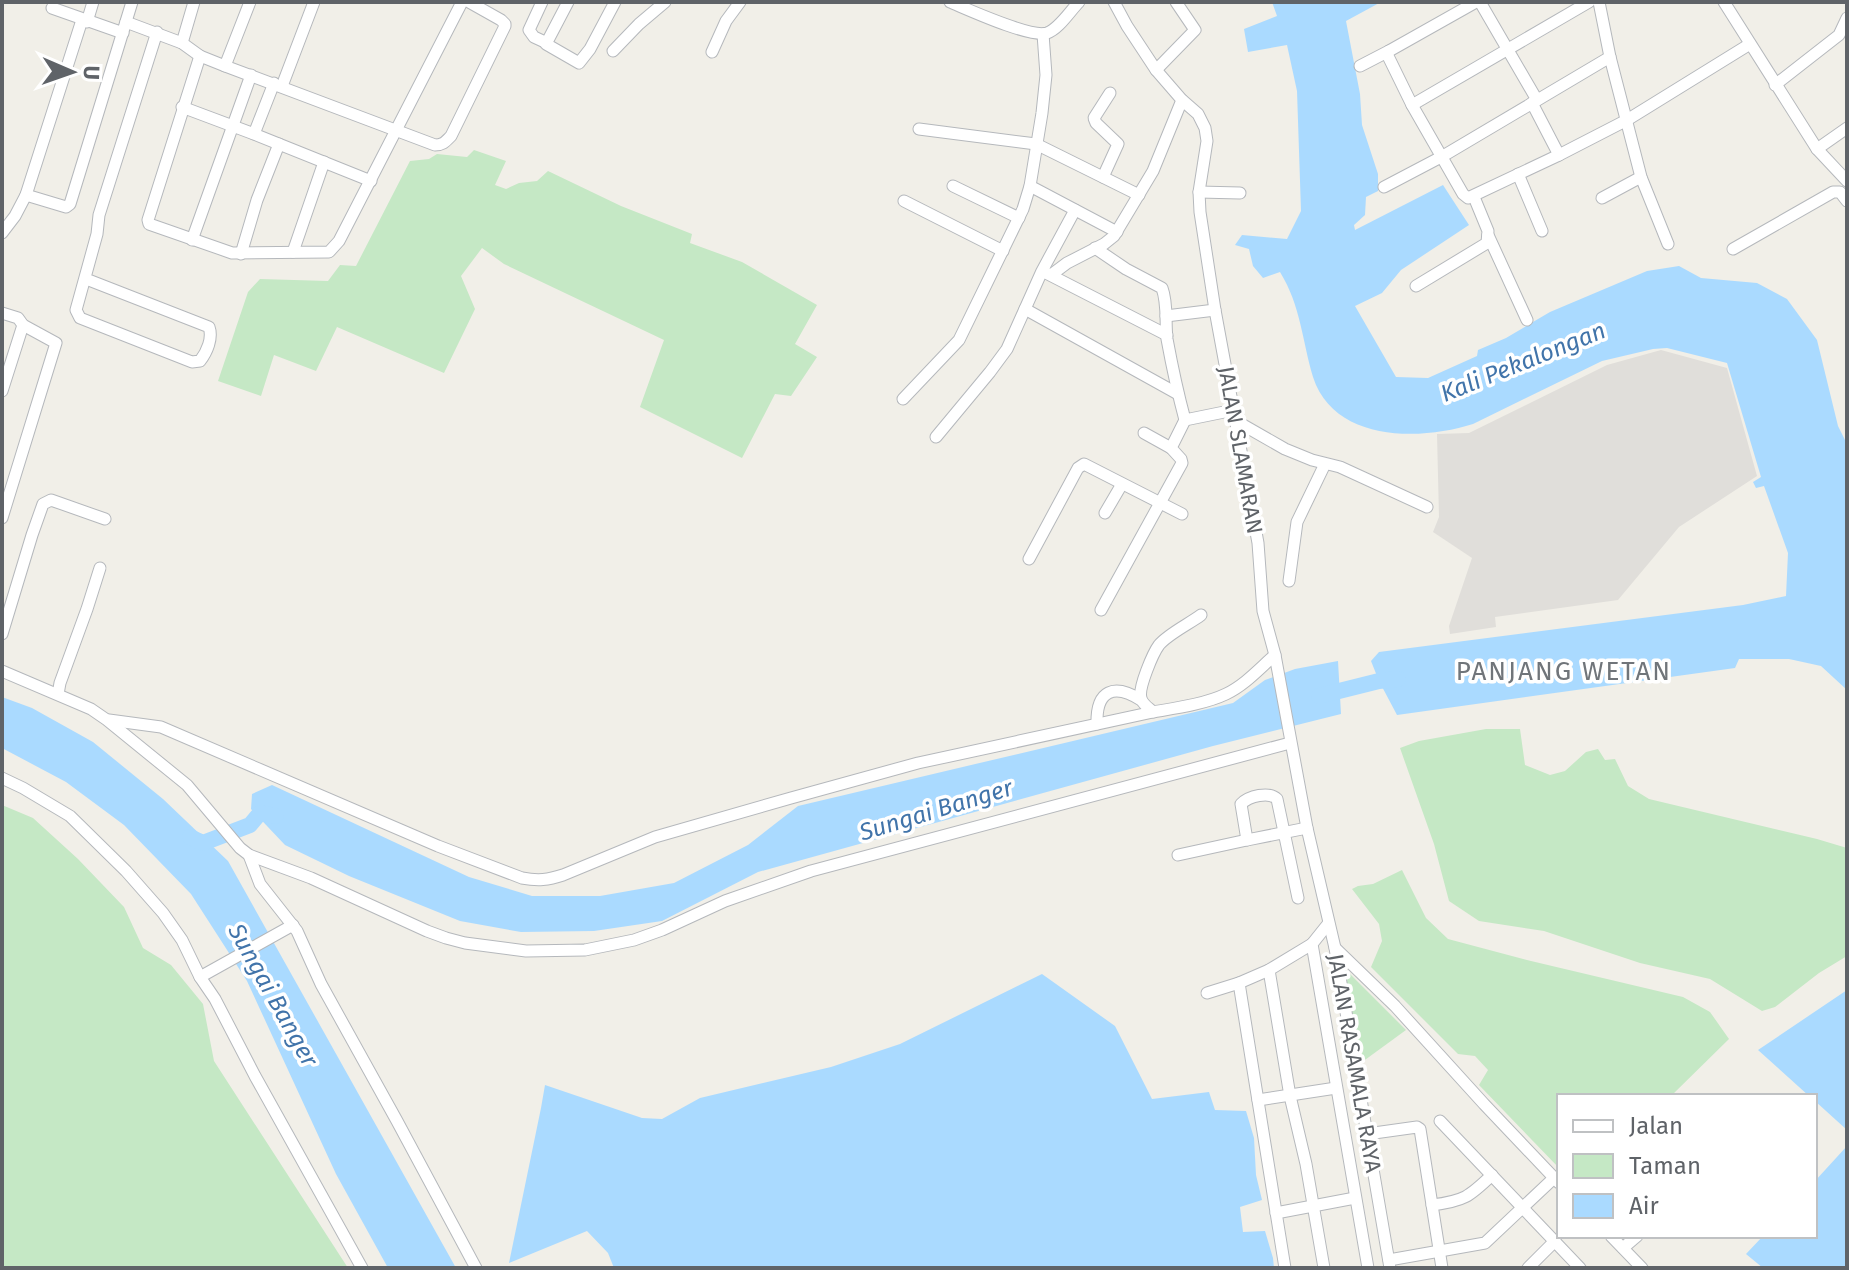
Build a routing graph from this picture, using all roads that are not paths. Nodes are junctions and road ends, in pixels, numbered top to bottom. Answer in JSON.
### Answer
{"nodes":[{"id":1,"x":93,"y":2,"type":"edge"},
{"id":2,"x":132,"y":2,"type":"edge"},
{"id":3,"x":194,"y":2,"type":"edge"},
{"id":4,"x":250,"y":2,"type":"edge"},
{"id":5,"x":314,"y":2,"type":"edge"},
{"id":6,"x":462,"y":2,"type":"edge"},
{"id":7,"x":469,"y":2,"type":"edge"},
{"id":8,"x":542,"y":2,"type":"edge"},
{"id":9,"x":568,"y":2,"type":"edge"},
{"id":10,"x":615,"y":2,"type":"edge"},
{"id":11,"x":665,"y":2,"type":"edge"},
{"id":12,"x":740,"y":2,"type":"edge"},
{"id":13,"x":950,"y":2,"type":"edge"},
{"id":14,"x":1079,"y":2,"type":"edge"},
{"id":15,"x":1114,"y":2,"type":"edge"},
{"id":16,"x":1176,"y":2,"type":"edge"},
{"id":17,"x":1478,"y":2,"type":"edge"},
{"id":18,"x":1589,"y":2,"type":"edge"},
{"id":19,"x":1599,"y":2,"type":"edge"},
{"id":20,"x":1724,"y":2,"type":"edge"},
{"id":21,"x":52,"y":8,"type":"dead end"},
{"id":22,"x":1847,"y":18,"type":"edge"},
{"id":23,"x":85,"y":21,"type":"junction"},
{"id":24,"x":124,"y":28,"type":"junction"},
{"id":25,"x":157,"y":32,"type":"junction"},
{"id":26,"x":1043,"y":34,"type":"junction"},
{"id":27,"x":182,"y":43,"type":"junction"},
{"id":28,"x":547,"y":43,"type":"junction"},
{"id":29,"x":1750,"y":44,"type":"junction"},
{"id":30,"x":1508,"y":50,"type":"junction"},
{"id":31,"x":613,"y":51,"type":"dead end"},
{"id":32,"x":1389,"y":51,"type":"junction"},
{"id":33,"x":712,"y":52,"type":"dead end"},
{"id":34,"x":200,"y":56,"type":"junction"},
{"id":35,"x":1610,"y":57,"type":"junction"},
{"id":36,"x":225,"y":66,"type":"junction"},
{"id":37,"x":1360,"y":66,"type":"dead end"},
{"id":38,"x":1156,"y":70,"type":"junction"},
{"id":39,"x":251,"y":75,"type":"junction"},
{"id":40,"x":278,"y":84,"type":"junction"},
{"id":41,"x":1775,"y":85,"type":"junction"},
{"id":42,"x":1110,"y":93,"type":"dead end"},
{"id":43,"x":1182,"y":100,"type":"junction"},
{"id":44,"x":1535,"y":102,"type":"junction"},
{"id":45,"x":1412,"y":105,"type":"junction"},
{"id":46,"x":182,"y":107,"type":"junction"},
{"id":47,"x":1627,"y":120,"type":"junction"},
{"id":48,"x":232,"y":125,"type":"junction"},
{"id":49,"x":1847,"y":128,"type":"edge"},
{"id":50,"x":919,"y":129,"type":"dead end"},
{"id":51,"x":397,"y":130,"type":"junction"},
{"id":52,"x":254,"y":134,"type":"junction"},
{"id":53,"x":279,"y":144,"type":"junction"},
{"id":54,"x":1036,"y":144,"type":"junction"},
{"id":55,"x":1817,"y":149,"type":"junction"},
{"id":56,"x":1559,"y":155,"type":"junction"},
{"id":57,"x":1443,"y":156,"type":"junction"},
{"id":58,"x":324,"y":162,"type":"junction"},
{"id":59,"x":1518,"y":174,"type":"junction"},
{"id":60,"x":1103,"y":177,"type":"junction"},
{"id":61,"x":1641,"y":177,"type":"junction"},
{"id":62,"x":371,"y":181,"type":"junction"},
{"id":63,"x":1847,"y":181,"type":"edge"},
{"id":64,"x":953,"y":186,"type":"dead end"},
{"id":65,"x":1030,"y":186,"type":"junction"},
{"id":66,"x":1384,"y":187,"type":"dead end"},
{"id":67,"x":1199,"y":192,"type":"junction"},
{"id":68,"x":1240,"y":193,"type":"dead end"},
{"id":69,"x":26,"y":195,"type":"junction"},
{"id":70,"x":1139,"y":195,"type":"junction"},
{"id":71,"x":1474,"y":197,"type":"junction"},
{"id":72,"x":1602,"y":198,"type":"dead end"},
{"id":73,"x":904,"y":201,"type":"dead end"},
{"id":74,"x":1847,"y":201,"type":"edge"},
{"id":75,"x":1075,"y":210,"type":"junction"},
{"id":76,"x":1019,"y":218,"type":"junction"},
{"id":77,"x":1542,"y":231,"type":"dead end"},
{"id":78,"x":1117,"y":232,"type":"junction"},
{"id":79,"x":2,"y":233,"type":"edge"},
{"id":80,"x":1488,"y":234,"type":"junction"},
{"id":81,"x":192,"y":240,"type":"junction"},
{"id":82,"x":1668,"y":244,"type":"dead end"},
{"id":83,"x":1095,"y":248,"type":"junction"},
{"id":84,"x":1733,"y":249,"type":"dead end"},
{"id":85,"x":1003,"y":251,"type":"junction"},
{"id":86,"x":293,"y":252,"type":"junction"},
{"id":87,"x":241,"y":254,"type":"junction"},
{"id":88,"x":1046,"y":273,"type":"junction"},
{"id":89,"x":86,"y":279,"type":"junction"},
{"id":90,"x":1416,"y":286,"type":"dead end"},
{"id":91,"x":1025,"y":309,"type":"junction"},
{"id":92,"x":1215,"y":310,"type":"junction"},
{"id":93,"x":2,"y":313,"type":"edge"},
{"id":94,"x":1166,"y":316,"type":"junction"},
{"id":95,"x":1527,"y":320,"type":"dead end"},
{"id":96,"x":23,"y":325,"type":"junction"},
{"id":97,"x":1167,"y":335,"type":"junction"},
{"id":98,"x":2,"y":391,"type":"edge"},
{"id":99,"x":1178,"y":394,"type":"junction"},
{"id":100,"x":903,"y":399,"type":"dead end"},
{"id":101,"x":1235,"y":416,"type":"junction"},
{"id":102,"x":1185,"y":420,"type":"junction"},
{"id":103,"x":1144,"y":433,"type":"dead end"},
{"id":104,"x":936,"y":437,"type":"dead end"},
{"id":105,"x":1171,"y":448,"type":"junction"},
{"id":106,"x":1325,"y":464,"type":"junction"},
{"id":107,"x":1122,"y":484,"type":"junction"},
{"id":108,"x":1161,"y":503,"type":"junction"},
{"id":109,"x":1427,"y":507,"type":"dead end"},
{"id":110,"x":1105,"y":513,"type":"dead end"},
{"id":111,"x":1182,"y":514,"type":"dead end"},
{"id":112,"x":2,"y":518,"type":"edge"},
{"id":113,"x":105,"y":519,"type":"dead end"},
{"id":114,"x":1029,"y":559,"type":"dead end"},
{"id":115,"x":100,"y":568,"type":"dead end"},
{"id":116,"x":1289,"y":581,"type":"dead end"},
{"id":117,"x":1101,"y":610,"type":"dead end"},
{"id":118,"x":1201,"y":615,"type":"dead end"},
{"id":119,"x":2,"y":634,"type":"edge"},
{"id":120,"x":1276,"y":660,"type":"junction"},
{"id":121,"x":2,"y":671,"type":"edge"},
{"id":122,"x":58,"y":694,"type":"junction"},
{"id":123,"x":1141,"y":700,"type":"junction"},
{"id":124,"x":1153,"y":712,"type":"junction"},
{"id":125,"x":107,"y":720,"type":"junction"},
{"id":126,"x":1097,"y":724,"type":"junction"},
{"id":127,"x":1289,"y":737,"type":"junction"},
{"id":128,"x":2,"y":778,"type":"edge"},
{"id":129,"x":1307,"y":828,"type":"junction"},
{"id":130,"x":1285,"y":832,"type":"junction"},
{"id":131,"x":1247,"y":840,"type":"junction"},
{"id":132,"x":245,"y":851,"type":"junction"},
{"id":133,"x":1178,"y":855,"type":"dead end"},
{"id":134,"x":1298,"y":898,"type":"dead end"},
{"id":135,"x":1328,"y":924,"type":"junction"},
{"id":136,"x":292,"y":926,"type":"junction"},
{"id":137,"x":1312,"y":944,"type":"junction"},
{"id":138,"x":1335,"y":948,"type":"junction"},
{"id":139,"x":1269,"y":970,"type":"junction"},
{"id":140,"x":201,"y":976,"type":"junction"},
{"id":141,"x":1239,"y":983,"type":"junction"},
{"id":142,"x":1207,"y":993,"type":"dead end"},
{"id":143,"x":1336,"y":1088,"type":"junction"},
{"id":144,"x":1290,"y":1096,"type":"junction"},
{"id":145,"x":1258,"y":1100,"type":"junction"},
{"id":146,"x":1440,"y":1121,"type":"dead end"},
{"id":147,"x":1367,"y":1134,"type":"junction"},
{"id":148,"x":1492,"y":1175,"type":"junction"},
{"id":149,"x":1557,"y":1181,"type":"edge"},
{"id":150,"x":1355,"y":1198,"type":"junction"},
{"id":151,"x":1432,"y":1205,"type":"junction"},
{"id":152,"x":1313,"y":1206,"type":"junction"},
{"id":153,"x":1523,"y":1208,"type":"junction"},
{"id":154,"x":1276,"y":1213,"type":"junction"},
{"id":155,"x":1613,"y":1238,"type":"edge"},
{"id":156,"x":1635,"y":1238,"type":"edge"},
{"id":157,"x":1555,"y":1241,"type":"junction"},
{"id":158,"x":1623,"y":1248,"type":"junction"},
{"id":159,"x":1439,"y":1252,"type":"junction"},
{"id":160,"x":1390,"y":1264,"type":"edge"},
{"id":161,"x":362,"y":1268,"type":"edge"},
{"id":162,"x":476,"y":1268,"type":"edge"},
{"id":163,"x":1285,"y":1268,"type":"edge"},
{"id":164,"x":1324,"y":1268,"type":"edge"},
{"id":165,"x":1368,"y":1268,"type":"edge"},
{"id":166,"x":1442,"y":1268,"type":"edge"},
{"id":167,"x":1528,"y":1268,"type":"edge"},
{"id":168,"x":1580,"y":1268,"type":"edge"},
{"id":169,"x":1642,"y":1268,"type":"edge"}],
"edges":[{"from":1,"to":23,"type":"street"},
{"from":2,"to":24,"type":"street"},
{"from":3,"to":27,"type":"street"},
{"from":4,"to":36,"type":"street"},
{"from":5,"to":40,"type":"street"},
{"from":6,"to":51,"type":"street"},
{"from":7,"to":51,"type":"street"},
{"from":8,"to":28,"type":"street"},
{"from":9,"to":28,"type":"street"},
{"from":10,"to":28,"type":"street"},
{"from":11,"to":31,"type":"street"},
{"from":12,"to":33,"type":"street"},
{"from":13,"to":26,"type":"street"},
{"from":14,"to":26,"type":"street"},
{"from":15,"to":38,"type":"street","name":"JALAN SLAMARAN"},
{"from":16,"to":38,"type":"street"},
{"from":17,"to":30,"type":"street"},
{"from":17,"to":32,"type":"street"},
{"from":18,"to":30,"type":"street"},
{"from":19,"to":35,"type":"street"},
{"from":20,"to":29,"type":"street"},
{"from":21,"to":23,"type":"street"},
{"from":22,"to":41,"type":"street"},
{"from":23,"to":24,"type":"street"},
{"from":23,"to":69,"type":"street"},
{"from":24,"to":25,"type":"street"},
{"from":24,"to":69,"type":"street"},
{"from":25,"to":27,"type":"street"},
{"from":25,"to":89,"type":"street"},
{"from":26,"to":54,"type":"street"},
{"from":27,"to":34,"type":"street"},
{"from":29,"to":41,"type":"street"},
{"from":29,"to":47,"type":"street"},
{"from":30,"to":44,"type":"street"},
{"from":30,"to":45,"type":"street"},
{"from":32,"to":37,"type":"street"},
{"from":32,"to":45,"type":"street"},
{"from":34,"to":36,"type":"street"},
{"from":34,"to":46,"type":"street"},
{"from":35,"to":44,"type":"street"},
{"from":35,"to":47,"type":"street"},
{"from":36,"to":39,"type":"street"},
{"from":38,"to":43,"type":"street","name":"JALAN SLAMARAN"},
{"from":39,"to":40,"type":"street"},
{"from":39,"to":48,"type":"street"},
{"from":40,"to":51,"type":"street"},
{"from":40,"to":52,"type":"street"},
{"from":41,"to":55,"type":"street"},
{"from":42,"to":60,"type":"street"},
{"from":43,"to":67,"type":"street","name":"JALAN SLAMARAN"},
{"from":43,"to":70,"type":"street"},
{"from":44,"to":56,"type":"street"},
{"from":44,"to":57,"type":"street"},
{"from":45,"to":57,"type":"street"},
{"from":46,"to":48,"type":"street"},
{"from":46,"to":81,"type":"street"},
{"from":47,"to":56,"type":"street"},
{"from":47,"to":61,"type":"street"},
{"from":48,"to":52,"type":"street"},
{"from":48,"to":81,"type":"street"},
{"from":49,"to":55,"type":"street"},
{"from":50,"to":54,"type":"street"},
{"from":51,"to":62,"type":"street"},
{"from":52,"to":53,"type":"street"},
{"from":53,"to":58,"type":"street"},
{"from":53,"to":87,"type":"street"},
{"from":54,"to":60,"type":"street"},
{"from":54,"to":65,"type":"street"},
{"from":55,"to":63,"type":"street"},
{"from":56,"to":59,"type":"street"},
{"from":57,"to":66,"type":"street"},
{"from":57,"to":71,"type":"street"},
{"from":58,"to":62,"type":"street"},
{"from":58,"to":86,"type":"street"},
{"from":59,"to":71,"type":"street"},
{"from":59,"to":77,"type":"street"},
{"from":60,"to":70,"type":"street"},
{"from":61,"to":72,"type":"street"},
{"from":61,"to":82,"type":"street"},
{"from":62,"to":86,"type":"street"},
{"from":64,"to":76,"type":"street"},
{"from":65,"to":75,"type":"street"},
{"from":65,"to":76,"type":"street"},
{"from":67,"to":68,"type":"street"},
{"from":67,"to":92,"type":"street","name":"JALAN SLAMARAN"},
{"from":69,"to":79,"type":"street"},
{"from":70,"to":78,"type":"street"},
{"from":71,"to":80,"type":"street"},
{"from":73,"to":85,"type":"street"},
{"from":74,"to":84,"type":"street"},
{"from":75,"to":78,"type":"street"},
{"from":75,"to":88,"type":"street"},
{"from":76,"to":85,"type":"street"},
{"from":78,"to":83,"type":"street"},
{"from":80,"to":90,"type":"street"},
{"from":80,"to":95,"type":"street"},
{"from":81,"to":87,"type":"street"},
{"from":83,"to":88,"type":"street"},
{"from":83,"to":94,"type":"street"},
{"from":85,"to":100,"type":"street"},
{"from":86,"to":87,"type":"street"},
{"from":88,"to":91,"type":"street"},
{"from":88,"to":97,"type":"street"},
{"from":89,"to":89,"type":"street"},
{"from":91,"to":99,"type":"street"},
{"from":91,"to":104,"type":"street"},
{"from":92,"to":94,"type":"street"},
{"from":92,"to":101,"type":"street","name":"JALAN SLAMARAN"},
{"from":93,"to":96,"type":"street"},
{"from":94,"to":97,"type":"street"},
{"from":96,"to":98,"type":"street"},
{"from":96,"to":112,"type":"street"},
{"from":97,"to":99,"type":"street"},
{"from":99,"to":102,"type":"street"},
{"from":101,"to":102,"type":"street"},
{"from":101,"to":106,"type":"street"},
{"from":101,"to":120,"type":"street","name":"JALAN SLAMARAN"},
{"from":102,"to":105,"type":"street"},
{"from":103,"to":105,"type":"street"},
{"from":105,"to":108,"type":"street"},
{"from":106,"to":109,"type":"street"},
{"from":106,"to":116,"type":"street"},
{"from":107,"to":108,"type":"street"},
{"from":107,"to":110,"type":"street"},
{"from":107,"to":114,"type":"street"},
{"from":108,"to":111,"type":"street"},
{"from":108,"to":117,"type":"street"},
{"from":113,"to":119,"type":"street"},
{"from":115,"to":122,"type":"street"},
{"from":118,"to":123,"type":"street"},
{"from":120,"to":124,"type":"street"},
{"from":120,"to":127,"type":"street","name":"JALAN SLAMARAN"},
{"from":121,"to":122,"type":"street"},
{"from":122,"to":125,"type":"street"},
{"from":123,"to":124,"type":"street"},
{"from":123,"to":126,"type":"street"},
{"from":124,"to":126,"type":"street"},
{"from":125,"to":126,"type":"street"},
{"from":125,"to":132,"type":"street"},
{"from":127,"to":129,"type":"street","name":"JALAN SLAMARAN"},
{"from":127,"to":132,"type":"street"},
{"from":128,"to":140,"type":"street"},
{"from":129,"to":130,"type":"street"},
{"from":129,"to":135,"type":"street","name":"JALAN SLAMARAN"},
{"from":130,"to":131,"type":"street"},
{"from":130,"to":131,"type":"street"},
{"from":130,"to":134,"type":"street"},
{"from":131,"to":133,"type":"street"},
{"from":132,"to":136,"type":"street"},
{"from":135,"to":137,"type":"street","name":"JALAN RASAMALA RAYA"},
{"from":135,"to":138,"type":"street","name":"JALAN RASAMALA RAYA"},
{"from":136,"to":140,"type":"street"},
{"from":136,"to":162,"type":"street"},
{"from":137,"to":139,"type":"street"},
{"from":137,"to":143,"type":"street","name":"JALAN RASAMALA RAYA"},
{"from":138,"to":147,"type":"street","name":"JALAN RASAMALA RAYA"},
{"from":138,"to":149,"type":"street"},
{"from":139,"to":141,"type":"street"},
{"from":139,"to":144,"type":"street"},
{"from":140,"to":161,"type":"street"},
{"from":141,"to":142,"type":"street"},
{"from":141,"to":145,"type":"street"},
{"from":143,"to":144,"type":"street"},
{"from":143,"to":150,"type":"street","name":"JALAN RASAMALA RAYA"},
{"from":144,"to":145,"type":"street"},
{"from":144,"to":152,"type":"street"},
{"from":145,"to":154,"type":"street"},
{"from":146,"to":148,"type":"street"},
{"from":147,"to":151,"type":"street"},
{"from":147,"to":160,"type":"street","name":"JALAN RASAMALA RAYA"},
{"from":148,"to":151,"type":"street"},
{"from":148,"to":153,"type":"street"},
{"from":149,"to":153,"type":"street"},
{"from":150,"to":152,"type":"street"},
{"from":150,"to":165,"type":"street","name":"JALAN RASAMALA RAYA"},
{"from":151,"to":159,"type":"street"},
{"from":152,"to":154,"type":"street"},
{"from":152,"to":164,"type":"street"},
{"from":153,"to":157,"type":"street"},
{"from":153,"to":159,"type":"street"},
{"from":154,"to":163,"type":"street"},
{"from":155,"to":158,"type":"street"},
{"from":156,"to":158,"type":"street"},
{"from":157,"to":167,"type":"street"},
{"from":157,"to":168,"type":"street"},
{"from":158,"to":169,"type":"street"},
{"from":159,"to":160,"type":"street"},
{"from":159,"to":166,"type":"street"}]}
